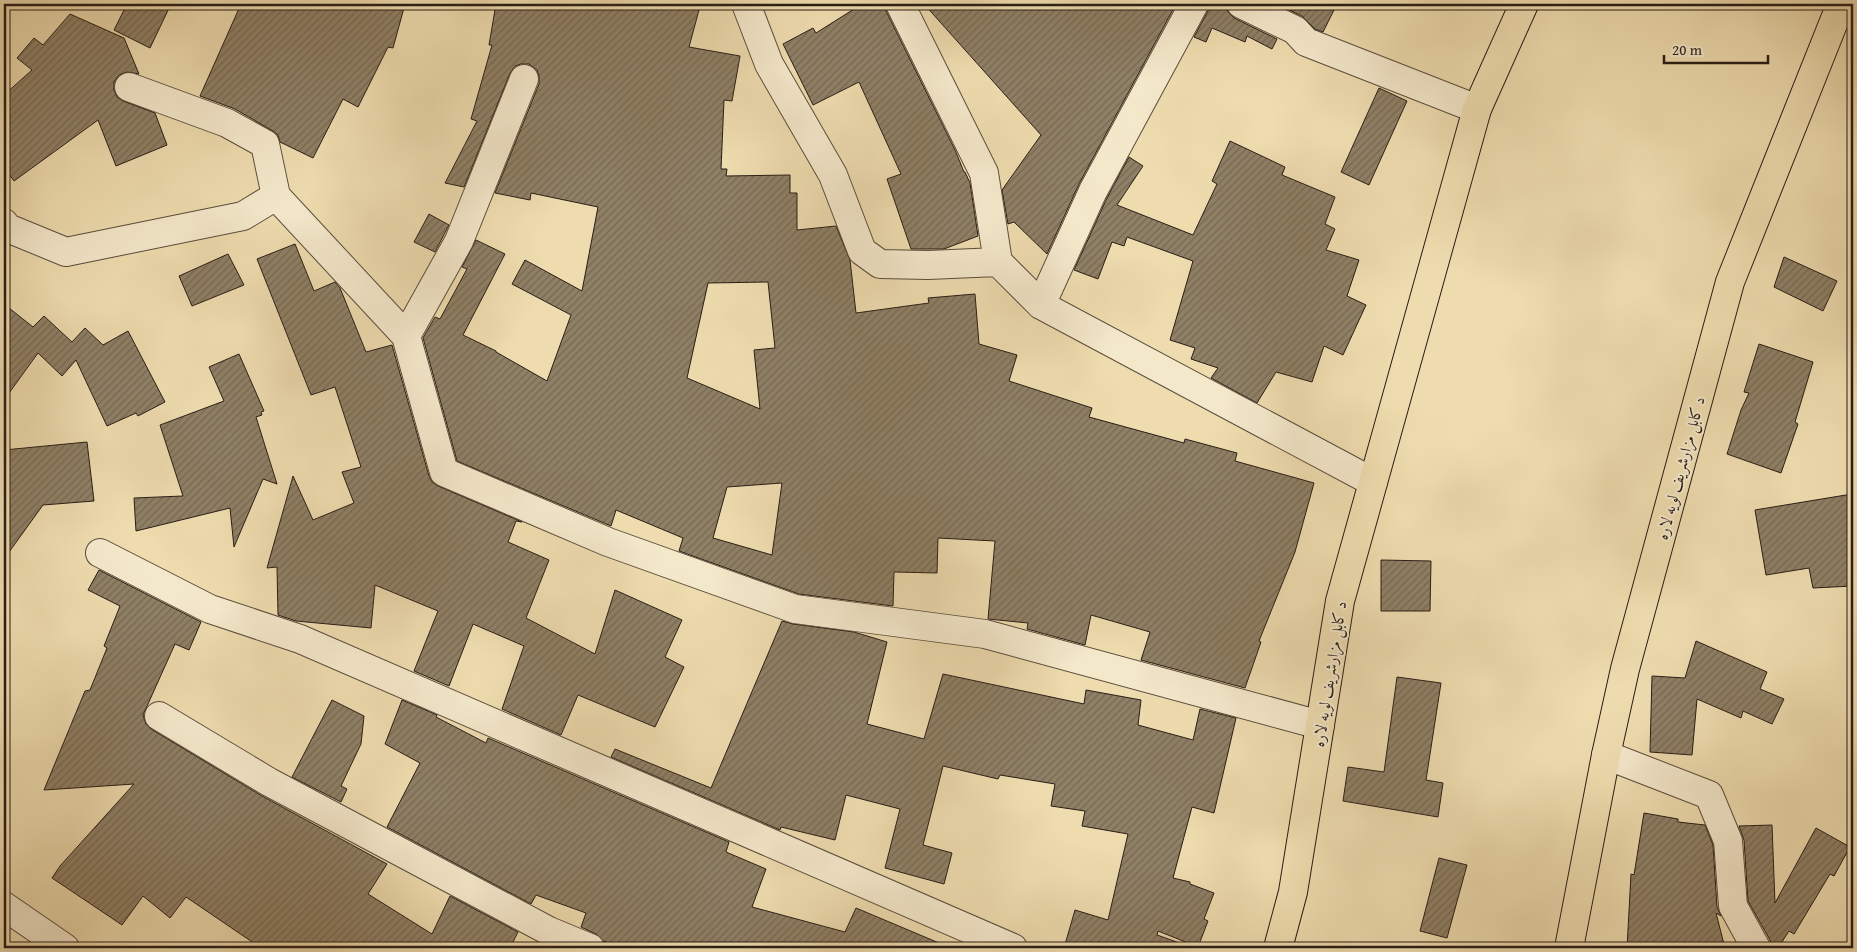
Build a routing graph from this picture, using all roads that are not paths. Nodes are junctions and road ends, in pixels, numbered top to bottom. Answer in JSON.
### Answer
{"nodes":[{"id":1,"x":746,"y":4,"type":"edge"},
{"id":2,"x":900,"y":4,"type":"edge"},
{"id":3,"x":1194,"y":4,"type":"edge"},
{"id":4,"x":1241,"y":4,"type":"edge"},
{"id":5,"x":1524,"y":4,"type":"edge"},
{"id":6,"x":1841,"y":4,"type":"edge"},
{"id":7,"x":524,"y":79,"type":"dead end"},
{"id":8,"x":129,"y":87,"type":"dead end"},
{"id":9,"x":1477,"y":109,"type":"junction"},
{"id":10,"x":276,"y":196,"type":"junction"},
{"id":11,"x":4,"y":223,"type":"edge"},
{"id":12,"x":998,"y":262,"type":"junction"},
{"id":13,"x":1041,"y":305,"type":"junction"},
{"id":14,"x":406,"y":336,"type":"junction"},
{"id":15,"x":1373,"y":482,"type":"junction"},
{"id":16,"x":100,"y":553,"type":"dead end"},
{"id":17,"x":159,"y":716,"type":"dead end"},
{"id":18,"x":1320,"y":725,"type":"junction"},
{"id":19,"x":1606,"y":755,"type":"junction"},
{"id":20,"x":4,"y":906,"type":"edge"},
{"id":21,"x":65,"y":948,"type":"edge"},
{"id":22,"x":590,"y":948,"type":"edge"},
{"id":23,"x":1013,"y":948,"type":"edge"},
{"id":24,"x":1278,"y":948,"type":"edge"},
{"id":25,"x":1569,"y":948,"type":"edge"},
{"id":26,"x":1756,"y":948,"type":"edge"}],
"edges":[{"from":1,"to":12,"type":"street"},
{"from":2,"to":12,"type":"street"},
{"from":3,"to":13,"type":"street"},
{"from":4,"to":9,"type":"street"},
{"from":5,"to":9,"type":"highway","name":"د کابل مزارشریف لویه لاره"},
{"from":6,"to":19,"type":"highway","name":"د کابل مزارشریف لویه لاره"},
{"from":7,"to":14,"type":"street"},
{"from":8,"to":10,"type":"street"},
{"from":9,"to":15,"type":"highway","name":"د کابل مزارشریف لویه لاره"},
{"from":10,"to":11,"type":"street"},
{"from":10,"to":14,"type":"street"},
{"from":12,"to":13,"type":"street"},
{"from":13,"to":15,"type":"street"},
{"from":14,"to":18,"type":"street"},
{"from":15,"to":18,"type":"highway","name":"د کابل مزارشریف لویه لاره"},
{"from":16,"to":23,"type":"street"},
{"from":17,"to":22,"type":"street"},
{"from":18,"to":24,"type":"highway","name":"د کابل مزارشریف لویه لاره"},
{"from":19,"to":25,"type":"highway","name":"د کابل مزارشریف لویه لاره"},
{"from":19,"to":26,"type":"street"},
{"from":20,"to":21,"type":"street"}]}
